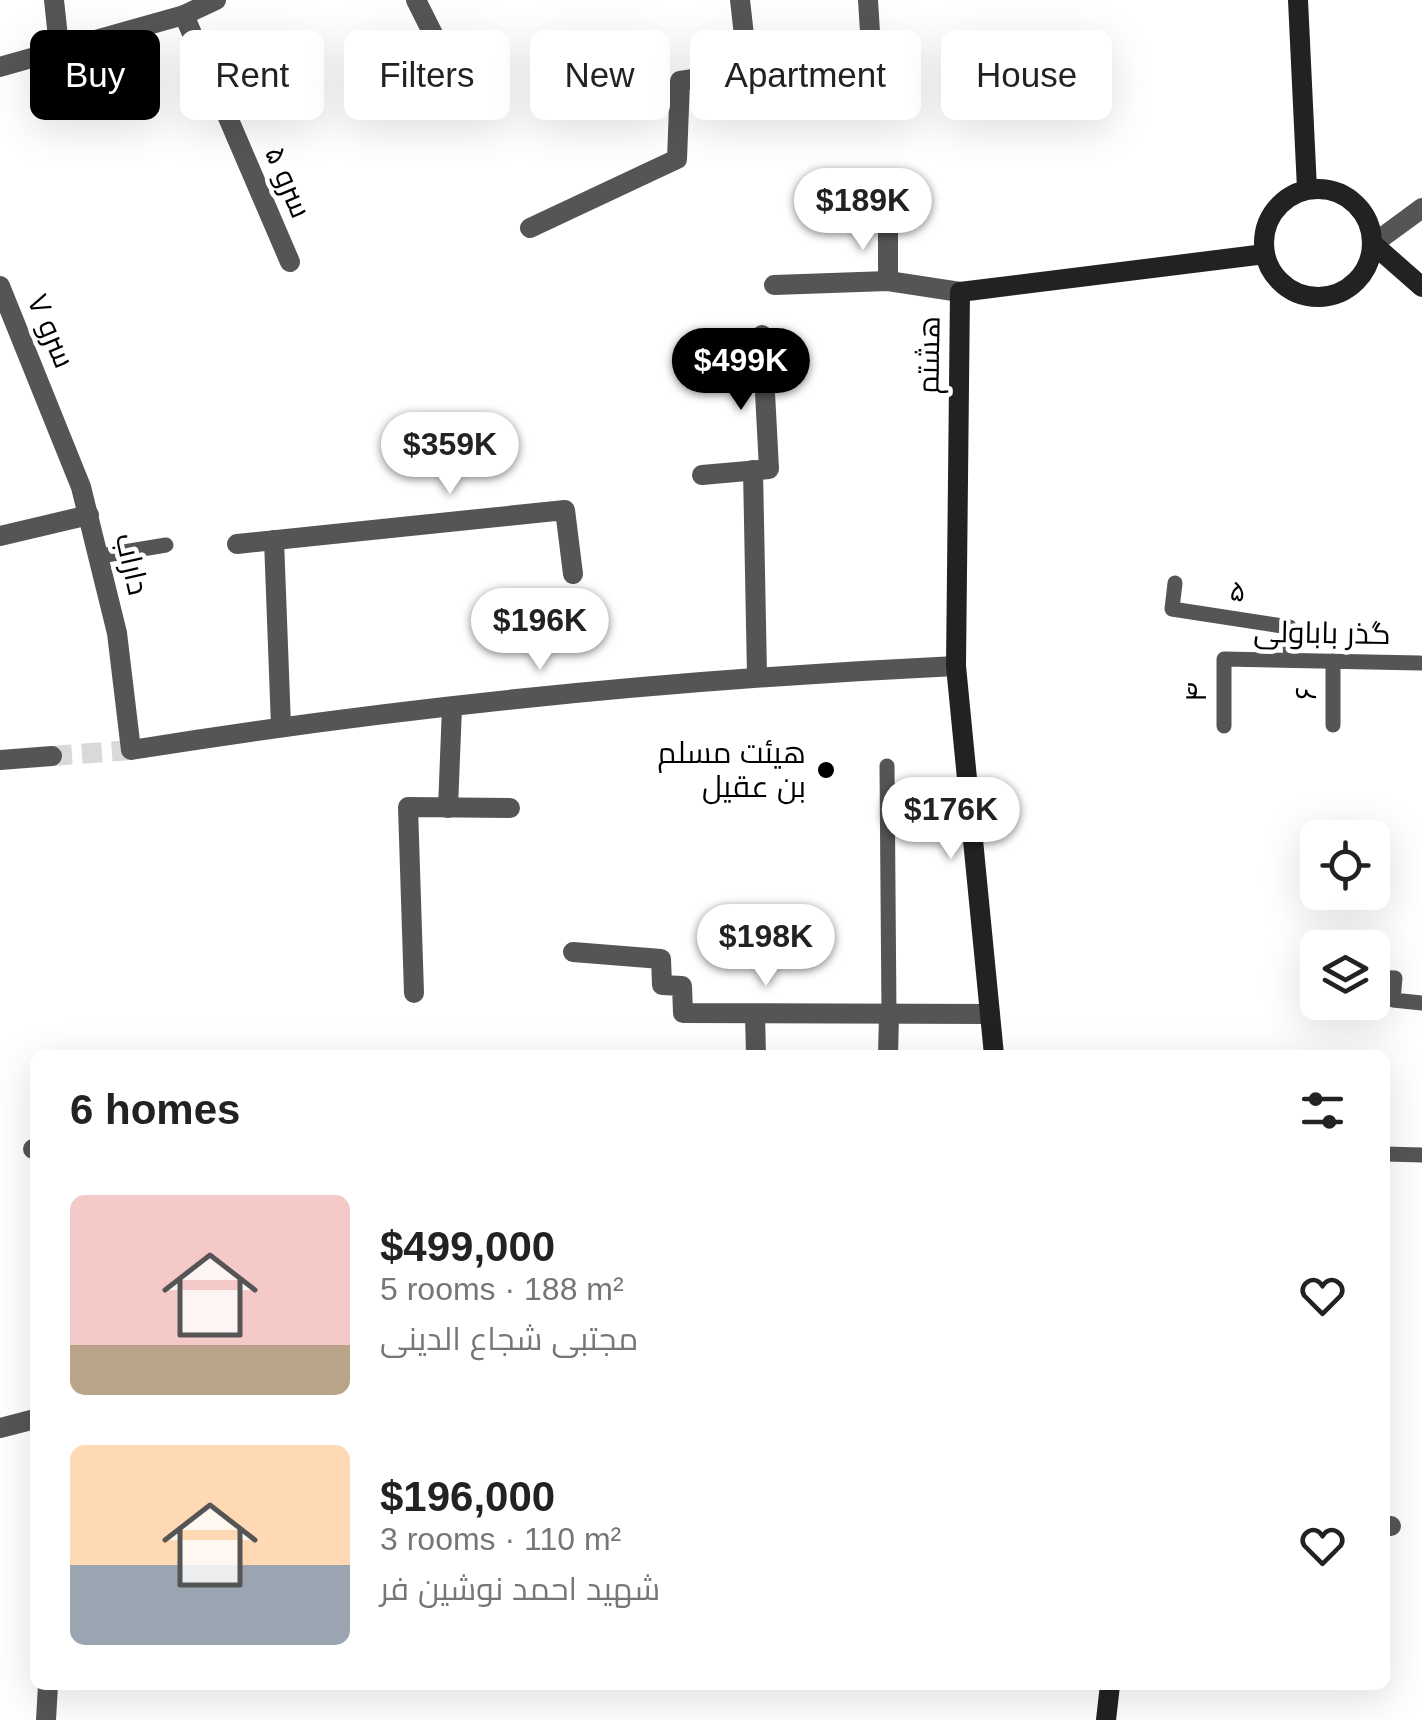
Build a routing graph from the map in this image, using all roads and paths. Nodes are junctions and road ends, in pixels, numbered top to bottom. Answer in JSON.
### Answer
{"nodes":[{"id":1,"x":54,"y":0,"type":"edge"},
{"id":2,"x":216,"y":0,"type":"edge"},
{"id":3,"x":416,"y":0,"type":"edge"},
{"id":4,"x":740,"y":0,"type":"edge"},
{"id":5,"x":868,"y":0,"type":"edge"},
{"id":6,"x":1298,"y":0,"type":"edge"},
{"id":7,"x":184,"y":15,"type":"junction"},
{"id":8,"x":57,"y":30,"type":"edge"},
{"id":9,"x":125,"y":30,"type":"edge"},
{"id":10,"x":430,"y":30,"type":"edge"},
{"id":11,"x":870,"y":30,"type":"edge"},
{"id":12,"x":30,"y":57,"type":"edge"},
{"id":13,"x":0,"y":67,"type":"edge"},
{"id":14,"x":1307,"y":190,"type":"junction"},
{"id":15,"x":1422,"y":208,"type":"edge"},
{"id":16,"x":888,"y":225,"type":"dead end"},
{"id":17,"x":530,"y":228,"type":"dead end"},
{"id":18,"x":1373,"y":244,"type":"junction"},
{"id":19,"x":1265,"y":254,"type":"junction"},
{"id":20,"x":290,"y":262,"type":"dead end"},
{"id":21,"x":888,"y":281,"type":"junction"},
{"id":22,"x":774,"y":285,"type":"dead end"},
{"id":23,"x":0,"y":286,"type":"edge"},
{"id":24,"x":1422,"y":287,"type":"edge"},
{"id":25,"x":960,"y":292,"type":"junction"},
{"id":26,"x":762,"y":335,"type":"dead end"},
{"id":27,"x":47,"y":398,"type":"joint"},
{"id":28,"x":753,"y":470,"type":"junction"},
{"id":29,"x":702,"y":475,"type":"dead end"},
{"id":30,"x":89,"y":515,"type":"junction"},
{"id":31,"x":0,"y":536,"type":"edge"},
{"id":32,"x":274,"y":540,"type":"junction"},
{"id":33,"x":166,"y":544,"type":"dead end"},
{"id":34,"x":237,"y":544,"type":"dead end"},
{"id":35,"x":100,"y":556,"type":"junction"},
{"id":36,"x":573,"y":574,"type":"dead end"},
{"id":37,"x":1175,"y":583,"type":"dead end"},
{"id":38,"x":1224,"y":659,"type":"joint"},
{"id":39,"x":1290,"y":660,"type":"junction"},
{"id":40,"x":1333,"y":661,"type":"junction"},
{"id":41,"x":1420,"y":663,"type":"edge"},
{"id":42,"x":956,"y":666,"type":"junction"},
{"id":43,"x":757,"y":675,"type":"junction"},
{"id":44,"x":452,"y":707,"type":"junction"},
{"id":45,"x":280,"y":726,"type":"junction"},
{"id":46,"x":1224,"y":726,"type":"dead end"},
{"id":47,"x":1333,"y":726,"type":"dead end"},
{"id":48,"x":52,"y":756,"type":"tunnel mouth"},
{"id":49,"x":0,"y":760,"type":"edge"},
{"id":50,"x":887,"y":766,"type":"dead end"},
{"id":51,"x":448,"y":808,"type":"junction"},
{"id":52,"x":510,"y":808,"type":"dead end"},
{"id":53,"x":573,"y":952,"type":"dead end"},
{"id":54,"x":1390,"y":978,"type":"edge"},
{"id":55,"x":414,"y":993,"type":"dead end"},
{"id":56,"x":1422,"y":1003,"type":"edge"},
{"id":57,"x":756,"y":1014,"type":"junction"},
{"id":58,"x":889,"y":1014,"type":"junction"},
{"id":59,"x":990,"y":1014,"type":"junction"},
{"id":60,"x":756,"y":1050,"type":"edge"},
{"id":61,"x":888,"y":1050,"type":"edge"},
{"id":62,"x":994,"y":1050,"type":"edge"},
{"id":63,"x":1390,"y":1154,"type":"edge"},
{"id":64,"x":1422,"y":1155,"type":"edge"},
{"id":65,"x":30,"y":1420,"type":"edge"},
{"id":66,"x":0,"y":1428,"type":"edge"},
{"id":67,"x":48,"y":1690,"type":"edge"},
{"id":68,"x":1109,"y":1690,"type":"edge"},
{"id":69,"x":46,"y":1720,"type":"edge"},
{"id":70,"x":1106,"y":1720,"type":"edge"}],
"edges":[{"from":1,"to":8,"type":"street"},
{"from":2,"to":7,"type":"street"},
{"from":3,"to":10,"type":"street"},
{"from":4,"to":17,"type":"street"},
{"from":5,"to":11,"type":"street"},
{"from":6,"to":14,"type":"street"},
{"from":7,"to":9,"type":"street"},
{"from":7,"to":20,"type":"street","name":"سرو ۵"},
{"from":12,"to":13,"type":"street"},
{"from":14,"to":18,"type":"street"},
{"from":14,"to":19,"type":"street"},
{"from":15,"to":18,"type":"street"},
{"from":16,"to":21,"type":"street"},
{"from":18,"to":19,"type":"street"},
{"from":18,"to":24,"type":"street"},
{"from":19,"to":25,"type":"street","name":"هشتم"},
{"from":21,"to":22,"type":"street"},
{"from":21,"to":25,"type":"street"},
{"from":23,"to":27,"type":"street","name":"سرو ۷"},
{"from":25,"to":42,"type":"street","name":"هشتم"},
{"from":26,"to":28,"type":"street"},
{"from":27,"to":30,"type":"street","name":"داراب"},
{"from":28,"to":29,"type":"street"},
{"from":28,"to":43,"type":"street"},
{"from":30,"to":31,"type":"street"},
{"from":30,"to":35,"type":"street","name":"داراب"},
{"from":32,"to":34,"type":"street"},
{"from":32,"to":36,"type":"street"},
{"from":32,"to":45,"type":"street"},
{"from":33,"to":35,"type":"lane"},
{"from":35,"to":45,"type":"street","name":"داراب"},
{"from":37,"to":39,"type":"lane","name":"۵"},
{"from":38,"to":39,"type":"lane","name":"گذر باباولی"},
{"from":38,"to":46,"type":"lane","name":"۴"},
{"from":39,"to":40,"type":"lane","name":"گذر باباولی"},
{"from":40,"to":41,"type":"lane","name":"گذر باباولی"},
{"from":40,"to":47,"type":"lane","name":"۶"},
{"from":42,"to":43,"type":"street"},
{"from":42,"to":59,"type":"street","name":"هشتم"},
{"from":43,"to":44,"type":"street"},
{"from":44,"to":45,"type":"street"},
{"from":44,"to":51,"type":"street"},
{"from":48,"to":49,"type":"street"},
{"from":50,"to":58,"type":"lane"},
{"from":51,"to":52,"type":"street"},
{"from":51,"to":55,"type":"street"},
{"from":53,"to":57,"type":"street"},
{"from":54,"to":56,"type":"lane"},
{"from":57,"to":58,"type":"street"},
{"from":57,"to":60,"type":"street"},
{"from":58,"to":59,"type":"street"},
{"from":58,"to":61,"type":"street"},
{"from":59,"to":62,"type":"street","name":"هشتم"},
{"from":63,"to":64,"type":"lane"},
{"from":65,"to":66,"type":"street"},
{"from":67,"to":69,"type":"street"},
{"from":68,"to":70,"type":"street"}]}
